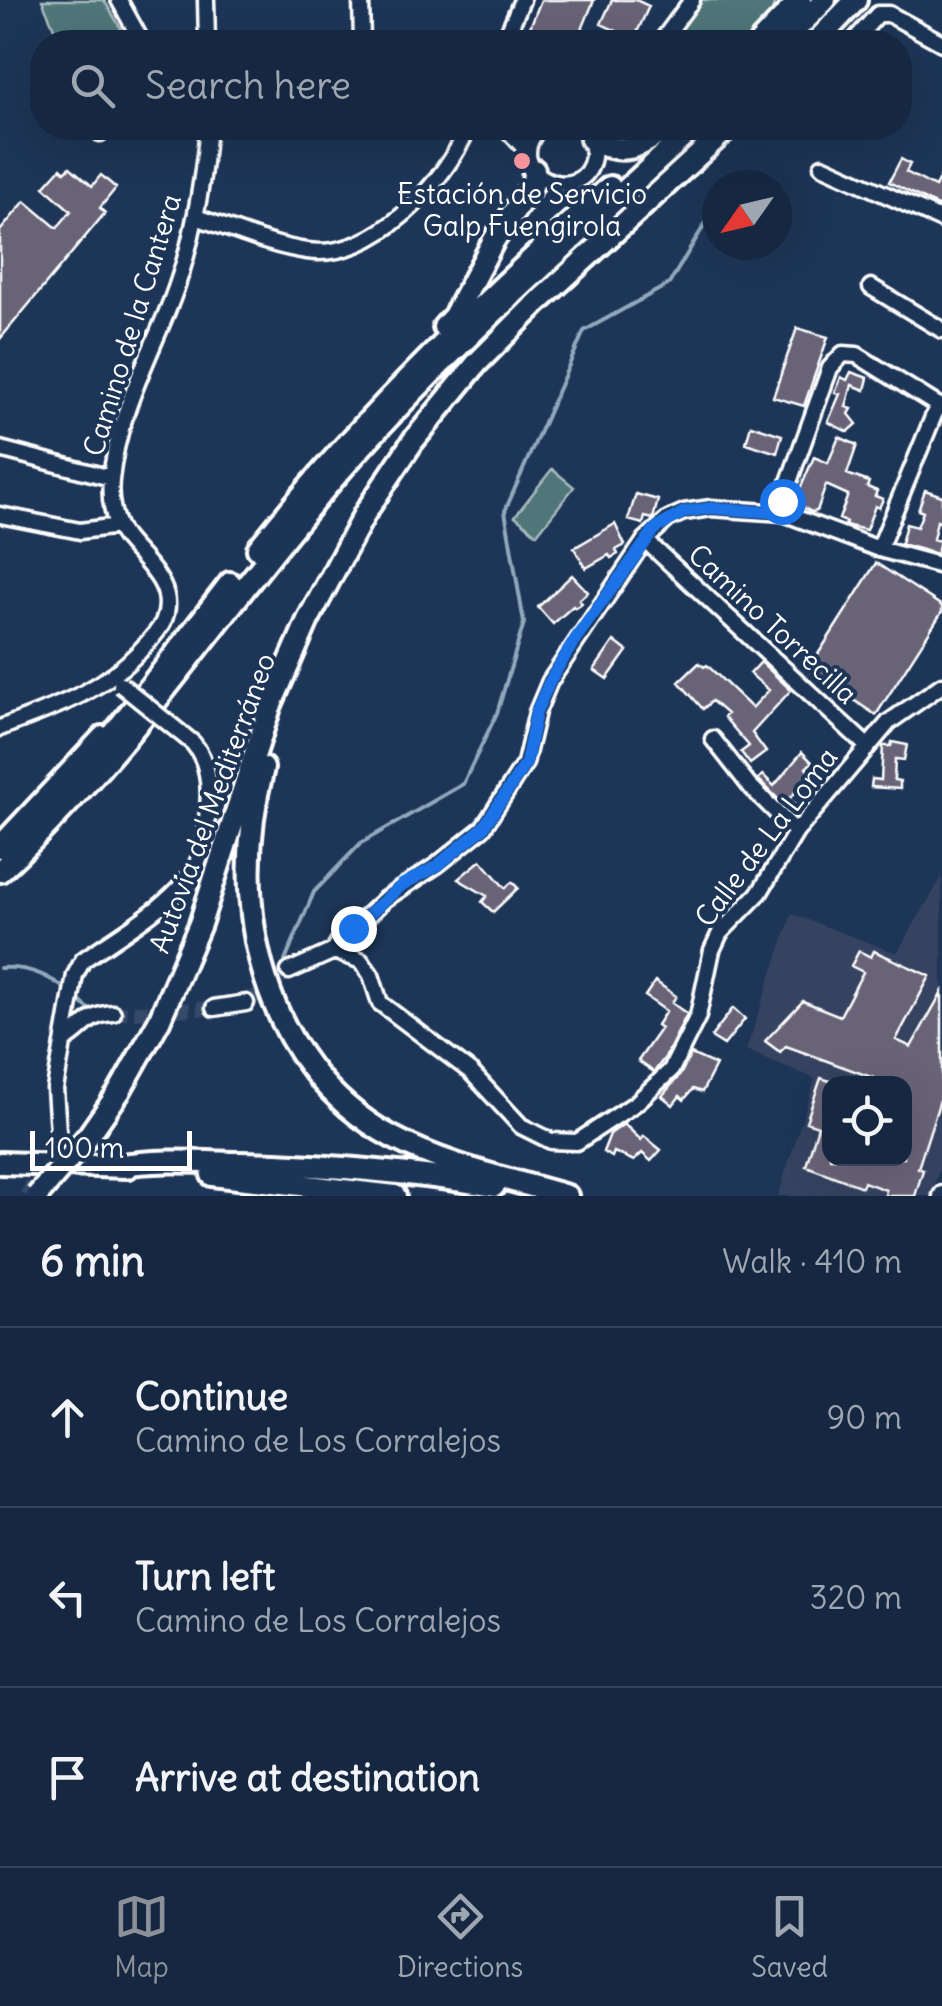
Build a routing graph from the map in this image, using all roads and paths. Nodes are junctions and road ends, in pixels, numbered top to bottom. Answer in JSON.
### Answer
{"nodes":[{"id":1,"x":119,"y":0,"type":"edge"},
{"id":2,"x":206,"y":0,"type":"edge"},
{"id":3,"x":362,"y":0,"type":"edge"},
{"id":4,"x":522,"y":0,"type":"edge"},
{"id":5,"x":692,"y":0,"type":"edge"},
{"id":6,"x":800,"y":0,"type":"edge"},
{"id":7,"x":825,"y":0,"type":"edge"},
{"id":8,"x":856,"y":0,"type":"edge"},
{"id":9,"x":135,"y":30,"type":"edge"},
{"id":10,"x":207,"y":30,"type":"edge"},
{"id":11,"x":362,"y":30,"type":"edge"},
{"id":12,"x":509,"y":30,"type":"edge"},
{"id":13,"x":670,"y":30,"type":"edge"},
{"id":14,"x":771,"y":30,"type":"edge"},
{"id":15,"x":795,"y":30,"type":"edge"},
{"id":16,"x":827,"y":30,"type":"edge"},
{"id":17,"x":864,"y":30,"type":"edge"},
{"id":18,"x":942,"y":43,"type":"edge"},
{"id":19,"x":206,"y":140,"type":"edge"},
{"id":20,"x":462,"y":140,"type":"edge"},
{"id":21,"x":516,"y":140,"type":"edge"},
{"id":22,"x":532,"y":140,"type":"edge"},
{"id":23,"x":589,"y":140,"type":"edge"},
{"id":24,"x":601,"y":140,"type":"edge"},
{"id":25,"x":649,"y":140,"type":"edge"},
{"id":26,"x":657,"y":140,"type":"edge"},
{"id":27,"x":681,"y":140,"type":"edge"},
{"id":28,"x":715,"y":140,"type":"edge"},
{"id":29,"x":531,"y":161,"type":"junction"},
{"id":30,"x":822,"y":166,"type":"dead end"},
{"id":31,"x":196,"y":218,"type":"junction"},
{"id":32,"x":942,"y":220,"type":"edge"},
{"id":33,"x":870,"y":287,"type":"dead end"},
{"id":34,"x":942,"y":330,"type":"edge"},
{"id":35,"x":413,"y":372,"type":"junction"},
{"id":36,"x":940,"y":406,"type":"edge"},
{"id":37,"x":0,"y":449,"type":"edge"},
{"id":38,"x":111,"y":478,"type":"junction"},
{"id":39,"x":783,"y":513,"type":"junction"},
{"id":40,"x":0,"y":515,"type":"edge"},
{"id":41,"x":118,"y":526,"type":"junction"},
{"id":42,"x":645,"y":540,"type":"junction"},
{"id":43,"x":879,"y":549,"type":"junction"},
{"id":44,"x":942,"y":566,"type":"edge"},
{"id":45,"x":284,"y":679,"type":"junction"},
{"id":46,"x":118,"y":681,"type":"junction"},
{"id":47,"x":942,"y":685,"type":"edge"},
{"id":48,"x":123,"y":719,"type":"junction"},
{"id":49,"x":0,"y":728,"type":"edge"},
{"id":50,"x":713,"y":739,"type":"dead end"},
{"id":51,"x":867,"y":746,"type":"junction"},
{"id":52,"x":54,"y":818,"type":"junction"},
{"id":53,"x":796,"y":832,"type":"junction"},
{"id":54,"x":0,"y":847,"type":"edge"},
{"id":55,"x":0,"y":871,"type":"edge"},
{"id":56,"x":334,"y":952,"type":"junction"},
{"id":57,"x":289,"y":971,"type":"tunnel mouth"},
{"id":58,"x":246,"y":1002,"type":"tunnel mouth"},
{"id":59,"x":214,"y":1008,"type":"tunnel mouth"},
{"id":60,"x":113,"y":1013,"type":"tunnel mouth"},
{"id":61,"x":65,"y":1040,"type":"junction"},
{"id":62,"x":58,"y":1131,"type":"tunnel mouth"},
{"id":63,"x":0,"y":1164,"type":"edge"},
{"id":64,"x":117,"y":1166,"type":"junction"},
{"id":65,"x":37,"y":1196,"type":"edge"},
{"id":66,"x":395,"y":1196,"type":"edge"},
{"id":67,"x":540,"y":1196,"type":"edge"},
{"id":68,"x":567,"y":1196,"type":"edge"}],
"edges":[{"from":1,"to":9,"type":"street"},
{"from":2,"to":10,"type":"street"},
{"from":3,"to":11,"type":"street"},
{"from":4,"to":12,"type":"street"},
{"from":5,"to":13,"type":"street"},
{"from":6,"to":14,"type":"highway"},
{"from":7,"to":15,"type":"highway"},
{"from":8,"to":16,"type":"highway"},
{"from":17,"to":18,"type":"street"},
{"from":19,"to":31,"type":"street","name":"Camino de la Cantera"},
{"from":20,"to":31,"type":"street"},
{"from":21,"to":29,"type":"street"},
{"from":22,"to":29,"type":"street"},
{"from":23,"to":29,"type":"street"},
{"from":24,"to":25,"type":"highway"},
{"from":26,"to":35,"type":"highway"},
{"from":27,"to":52,"type":"highway"},
{"from":28,"to":45,"type":"highway","name":"Autovía del Mediterráneo"},
{"from":29,"to":35,"type":"highway"},
{"from":30,"to":32,"type":"street"},
{"from":31,"to":38,"type":"street","name":"Camino de la Cantera"},
{"from":33,"to":34,"type":"street"},
{"from":35,"to":48,"type":"highway"},
{"from":36,"to":39,"type":"street"},
{"from":36,"to":43,"type":"street"},
{"from":37,"to":38,"type":"street"},
{"from":38,"to":41,"type":"street"},
{"from":39,"to":42,"type":"street"},
{"from":39,"to":43,"type":"street"},
{"from":40,"to":41,"type":"street"},
{"from":41,"to":46,"type":"street"},
{"from":42,"to":51,"type":"street","name":"Camino Torrecilla"},
{"from":42,"to":56,"type":"street"},
{"from":43,"to":44,"type":"street"},
{"from":45,"to":65,"type":"highway","name":"Autovía del Mediterráneo","bridge":true},
{"from":45,"to":68,"type":"highway"},
{"from":46,"to":49,"type":"street"},
{"from":46,"to":61,"type":"street","bridge":true},
{"from":47,"to":51,"type":"street","name":"Calle de La Loma"},
{"from":48,"to":52,"type":"highway"},
{"from":48,"to":54,"type":"highway"},
{"from":50,"to":53,"type":"street"},
{"from":51,"to":53,"type":"street","name":"Calle de La Loma"},
{"from":52,"to":55,"type":"highway"},
{"from":53,"to":56,"type":"street","name":"Calle de La Loma"},
{"from":56,"to":57,"type":"street"},
{"from":58,"to":59,"type":"street"},
{"from":60,"to":61,"type":"street"},
{"from":61,"to":62,"type":"street"},
{"from":63,"to":64,"type":"highway"},
{"from":64,"to":66,"type":"highway"},
{"from":64,"to":67,"type":"highway"}]}
